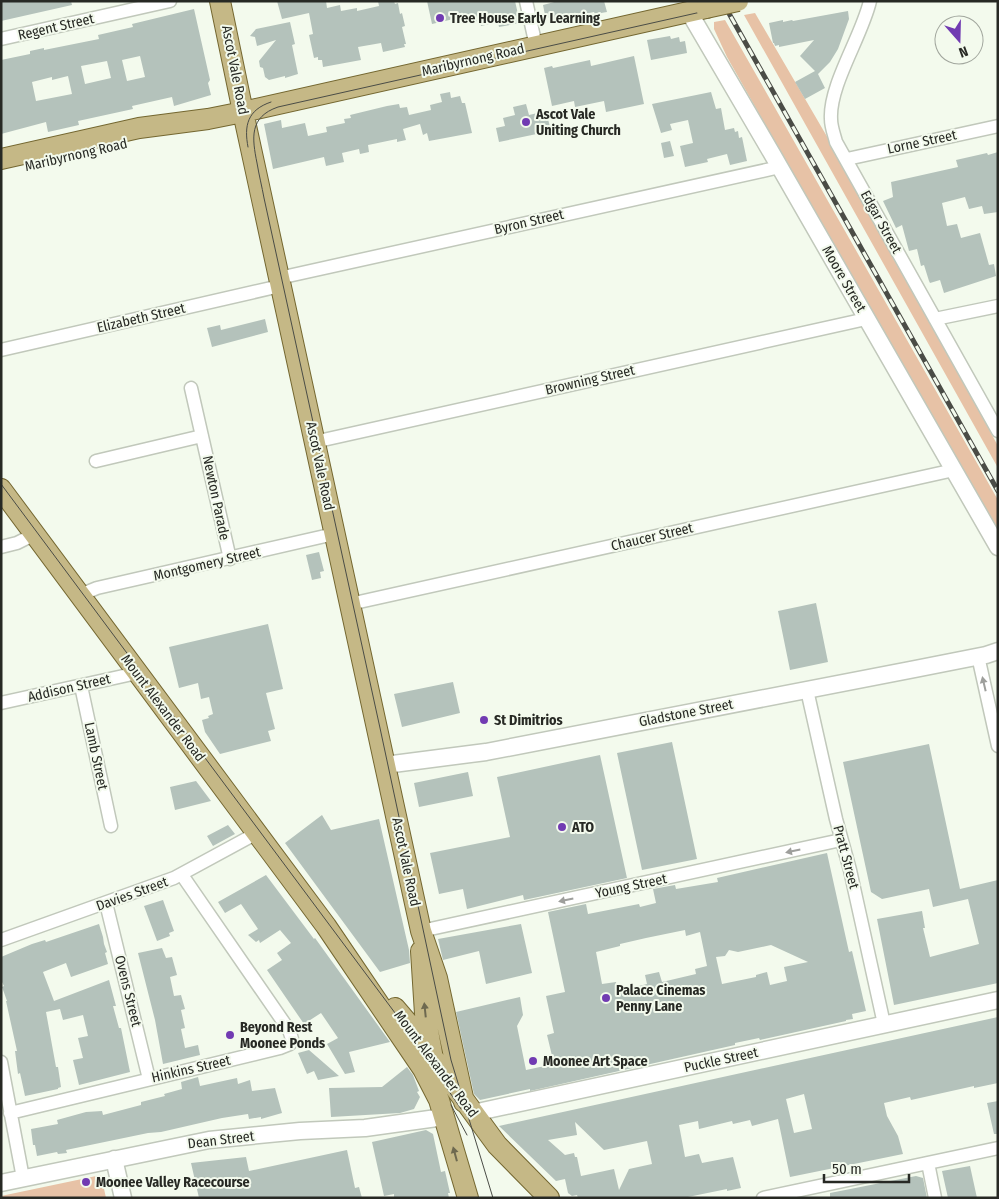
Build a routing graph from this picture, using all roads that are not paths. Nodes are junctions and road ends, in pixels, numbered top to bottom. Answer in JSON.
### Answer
{"nodes":[{"id":1,"x":170,"y":1,"type":"edge"},
{"id":2,"x":220,"y":1,"type":"edge"},
{"id":3,"x":526,"y":1,"type":"edge"},
{"id":4,"x":738,"y":1,"type":"edge"},
{"id":5,"x":870,"y":1,"type":"edge"},
{"id":6,"x":697,"y":10,"type":"junction"},
{"id":7,"x":1,"y":39,"type":"edge"},
{"id":8,"x":536,"y":46,"type":"junction"},
{"id":9,"x":242,"y":112,"type":"junction"},
{"id":10,"x":208,"y":119,"type":"junction"},
{"id":11,"x":998,"y":126,"type":"edge"},
{"id":12,"x":1,"y":159,"type":"edge"},
{"id":13,"x":847,"y":159,"type":"junction"},
{"id":14,"x":780,"y":166,"type":"junction"},
{"id":15,"x":1,"y":171,"type":"edge"},
{"id":16,"x":280,"y":282,"type":"junction"},
{"id":17,"x":998,"y":306,"type":"edge"},
{"id":18,"x":866,"y":319,"type":"junction"},
{"id":19,"x":935,"y":320,"type":"junction"},
{"id":20,"x":1,"y":350,"type":"edge"},
{"id":21,"x":192,"y":388,"type":"dead end"},
{"id":22,"x":998,"y":431,"type":"edge"},
{"id":23,"x":202,"y":436,"type":"junction"},
{"id":24,"x":314,"y":442,"type":"junction"},
{"id":25,"x":96,"y":461,"type":"dead end"},
{"id":26,"x":954,"y":470,"type":"junction"},
{"id":27,"x":1,"y":489,"type":"edge"},
{"id":28,"x":35,"y":534,"type":"junction"},
{"id":29,"x":334,"y":534,"type":"junction"},
{"id":30,"x":1,"y":547,"type":"edge"},
{"id":31,"x":998,"y":547,"type":"edge"},
{"id":32,"x":230,"y":559,"type":"junction"},
{"id":33,"x":80,"y":595,"type":"junction"},
{"id":34,"x":350,"y":604,"type":"junction"},
{"id":35,"x":990,"y":655,"type":"edge"},
{"id":36,"x":137,"y":673,"type":"junction"},
{"id":37,"x":81,"y":686,"type":"junction"},
{"id":38,"x":808,"y":690,"type":"junction"},
{"id":39,"x":1,"y":704,"type":"edge"},
{"id":40,"x":998,"y":746,"type":"edge"},
{"id":41,"x":385,"y":765,"type":"junction"},
{"id":42,"x":111,"y":826,"type":"dead end"},
{"id":43,"x":257,"y":833,"type":"junction"},
{"id":44,"x":841,"y":840,"type":"junction"},
{"id":45,"x":182,"y":875,"type":"junction"},
{"id":46,"x":106,"y":903,"type":"junction"},
{"id":47,"x":326,"y":926,"type":"junction"},
{"id":48,"x":421,"y":931,"type":"junction"},
{"id":49,"x":1,"y":940,"type":"edge"},
{"id":50,"x":998,"y":1000,"type":"edge"},
{"id":51,"x":884,"y":1024,"type":"junction"},
{"id":52,"x":432,"y":1057,"type":"junction"},
{"id":53,"x":1,"y":1062,"type":"edge"},
{"id":54,"x":149,"y":1079,"type":"junction"},
{"id":55,"x":468,"y":1108,"type":"junction"},
{"id":56,"x":10,"y":1112,"type":"junction"},
{"id":57,"x":443,"y":1113,"type":"junction"},
{"id":58,"x":998,"y":1148,"type":"edge"},
{"id":59,"x":114,"y":1159,"type":"junction"},
{"id":60,"x":928,"y":1163,"type":"junction"},
{"id":61,"x":23,"y":1178,"type":"junction"},
{"id":62,"x":1,"y":1183,"type":"edge"},
{"id":63,"x":467,"y":1196,"type":"edge"},
{"id":64,"x":123,"y":1198,"type":"edge"},
{"id":65,"x":549,"y":1198,"type":"edge"},
{"id":66,"x":763,"y":1198,"type":"edge"},
{"id":67,"x":935,"y":1198,"type":"edge"}],
"edges":[{"from":1,"to":7,"type":"street","name":"Regent Street"},
{"from":2,"to":9,"type":"main road","name":"Ascot Vale Road"},
{"from":3,"to":8,"type":"street"},
{"from":4,"to":6,"type":"main road","name":"Maribyrnong Road","bridge":true},
{"from":5,"to":13,"type":"street","name":"Edgar Street"},
{"from":6,"to":8,"type":"main road","name":"Maribyrnong Road"},
{"from":6,"to":14,"type":"street","name":"Moore Street"},
{"from":8,"to":9,"type":"main road","name":"Maribyrnong Road"},
{"from":9,"to":10,"type":"main road","name":"Maribyrnong Road"},
{"from":9,"to":16,"type":"main road","name":"Ascot Vale Road"},
{"from":10,"to":12,"type":"main road","name":"Maribyrnong Road"},
{"from":10,"to":15,"type":"main road","name":"Maribyrnong Road"},
{"from":11,"to":13,"type":"street","name":"Lorne Street"},
{"from":13,"to":19,"type":"street","name":"Edgar Street"},
{"from":14,"to":16,"type":"street","name":"Byron Street"},
{"from":14,"to":18,"type":"street","name":"Moore Street"},
{"from":16,"to":20,"type":"street","name":"Elizabeth Street"},
{"from":16,"to":24,"type":"main road","name":"Ascot Vale Road"},
{"from":17,"to":19,"type":"street"},
{"from":18,"to":24,"type":"street","name":"Browning Street"},
{"from":18,"to":26,"type":"street","name":"Moore Street"},
{"from":19,"to":22,"type":"street","name":"Edgar Street"},
{"from":21,"to":23,"type":"street","name":"Newton Parade"},
{"from":23,"to":25,"type":"street","name":"Newton Parade"},
{"from":23,"to":32,"type":"street","name":"Newton Parade"},
{"from":24,"to":29,"type":"main road","name":"Ascot Vale Road"},
{"from":26,"to":31,"type":"street","name":"Moore Street"},
{"from":26,"to":34,"type":"street","name":"Chaucer Street"},
{"from":27,"to":28,"type":"main road","name":"Mount Alexander Road"},
{"from":28,"to":30,"type":"street"},
{"from":28,"to":33,"type":"main road","name":"Mount Alexander Road"},
{"from":29,"to":32,"type":"street","name":"Montgomery Street"},
{"from":29,"to":34,"type":"main road","name":"Ascot Vale Road"},
{"from":32,"to":33,"type":"street","name":"Montgomery Street"},
{"from":33,"to":36,"type":"main road","name":"Mount Alexander Road"},
{"from":34,"to":41,"type":"main road","name":"Ascot Vale Road"},
{"from":35,"to":38,"type":"street","name":"Gladstone Street"},
{"from":40,"to":35,"type":"street","one_way":true},
{"from":36,"to":37,"type":"street","name":"Addison Street"},
{"from":36,"to":43,"type":"main road","name":"Mount Alexander Road"},
{"from":37,"to":39,"type":"street","name":"Addison Street"},
{"from":37,"to":42,"type":"street","name":"Lamb Street"},
{"from":38,"to":41,"type":"street","name":"Gladstone Street"},
{"from":38,"to":44,"type":"street","name":"Pratt Street"},
{"from":41,"to":48,"type":"main road","name":"Ascot Vale Road"},
{"from":43,"to":45,"type":"street","name":"Davies Street"},
{"from":43,"to":47,"type":"main road","name":"Mount Alexander Road"},
{"from":44,"to":48,"type":"street","name":"Young Street","one_way":true},
{"from":44,"to":51,"type":"street","name":"Pratt Street"},
{"from":45,"to":46,"type":"street","name":"Davies Street"},
{"from":45,"to":54,"type":"street","name":"Hinkins Street"},
{"from":46,"to":49,"type":"street","name":"Davies Street"},
{"from":46,"to":54,"type":"street","name":"Ovens Street"},
{"from":47,"to":52,"type":"main road","name":"Mount Alexander Road"},
{"from":47,"to":57,"type":"main road","name":"Mount Alexander Road"},
{"from":52,"to":48,"type":"main road","name":"Ascot Vale Road","one_way":true},
{"from":48,"to":55,"type":"main road","name":"Ascot Vale Road"},
{"from":50,"to":51,"type":"street","name":"Puckle Street"},
{"from":51,"to":55,"type":"street","name":"Puckle Street"},
{"from":52,"to":55,"type":"main road","name":"Mount Alexander Road"},
{"from":52,"to":57,"type":"main road","name":"Ascot Vale Road"},
{"from":53,"to":56,"type":"street"},
{"from":54,"to":56,"type":"street","name":"Hinkins Street"},
{"from":55,"to":57,"type":"main road","name":"Puckle Street"},
{"from":55,"to":65,"type":"main road","name":"Mount Alexander Road"},
{"from":56,"to":61,"type":"street"},
{"from":57,"to":59,"type":"street","name":"Dean Street"},
{"from":63,"to":57,"type":"main road","name":"Mount Alexander Road","one_way":true},
{"from":58,"to":60,"type":"street"},
{"from":59,"to":61,"type":"street","name":"Dean Street"},
{"from":59,"to":64,"type":"street"},
{"from":60,"to":66,"type":"street"},
{"from":60,"to":67,"type":"street"},
{"from":61,"to":62,"type":"street","name":"Dean Street"}]}
